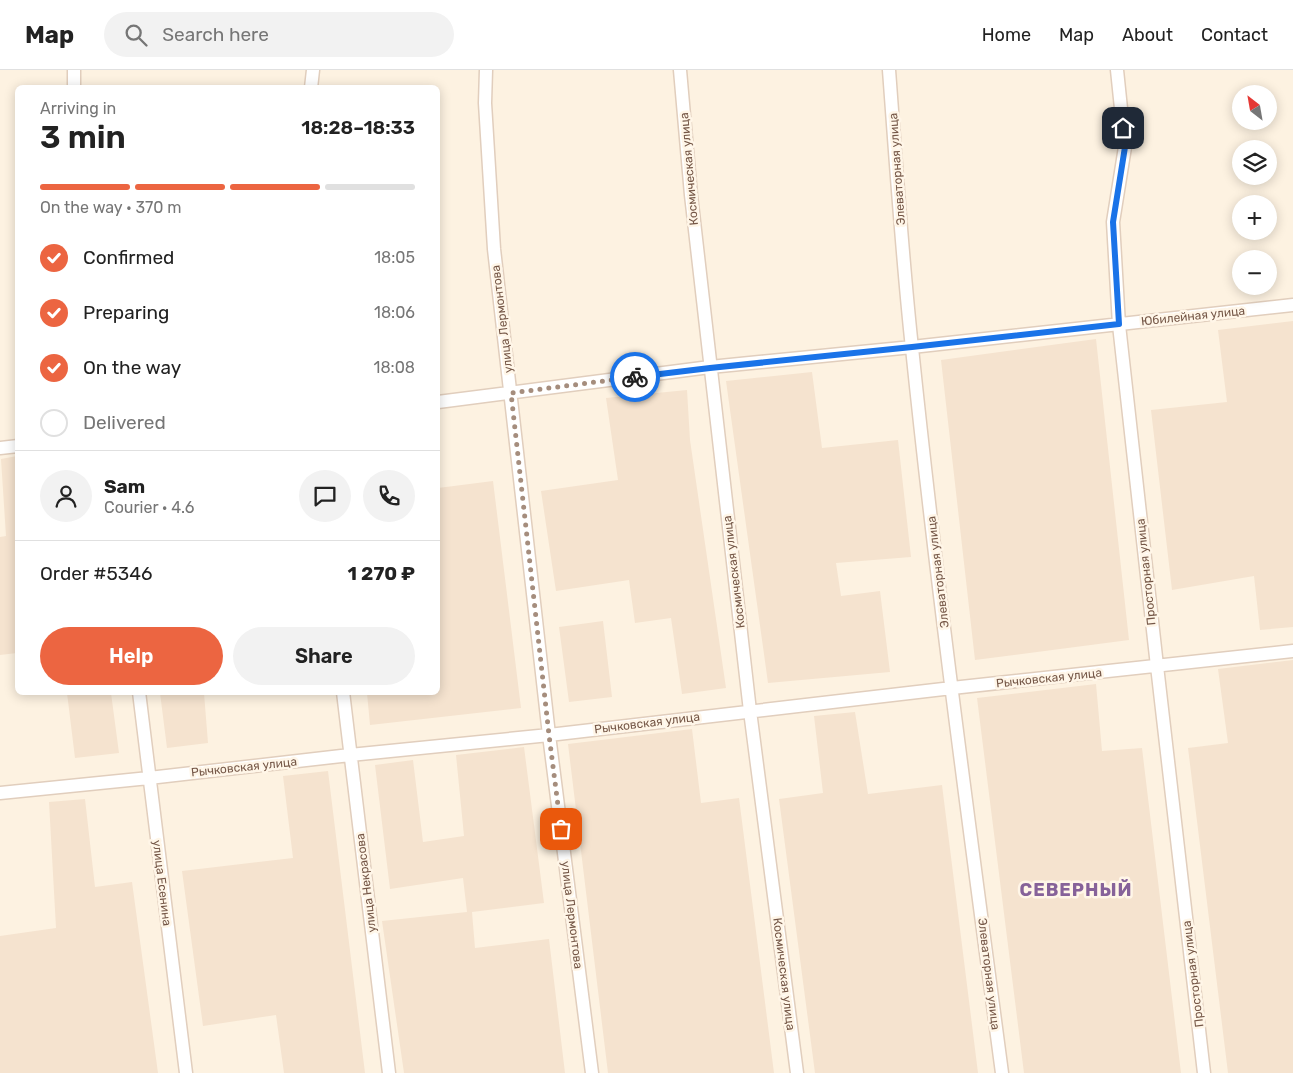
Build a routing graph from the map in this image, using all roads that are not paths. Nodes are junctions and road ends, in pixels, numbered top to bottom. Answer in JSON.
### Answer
{"nodes":[{"id":1,"x":74,"y":70,"type":"edge"},
{"id":2,"x":313,"y":70,"type":"edge"},
{"id":3,"x":486,"y":70,"type":"edge"},
{"id":4,"x":680,"y":70,"type":"edge"},
{"id":5,"x":889,"y":70,"type":"edge"},
{"id":6,"x":1117,"y":70,"type":"edge"},
{"id":7,"x":74,"y":85,"type":"edge"},
{"id":8,"x":311,"y":85,"type":"edge"},
{"id":9,"x":1293,"y":305,"type":"edge"},
{"id":10,"x":1119,"y":324,"type":"junction"},
{"id":11,"x":912,"y":347,"type":"junction"},
{"id":12,"x":710,"y":368,"type":"junction"},
{"id":13,"x":511,"y":393,"type":"junction"},
{"id":14,"x":440,"y":402,"type":"edge"},
{"id":15,"x":15,"y":446,"type":"edge"},
{"id":16,"x":0,"y":448,"type":"edge"},
{"id":17,"x":1293,"y":651,"type":"edge"},
{"id":18,"x":1157,"y":666,"type":"junction"},
{"id":19,"x":952,"y":688,"type":"junction"},
{"id":20,"x":139,"y":695,"type":"edge"},
{"id":21,"x":343,"y":695,"type":"edge"},
{"id":22,"x":750,"y":711,"type":"junction"},
{"id":23,"x":549,"y":735,"type":"junction"},
{"id":24,"x":350,"y":756,"type":"junction"},
{"id":25,"x":149,"y":778,"type":"junction"},
{"id":26,"x":0,"y":793,"type":"edge"},
{"id":27,"x":186,"y":1073,"type":"edge"},
{"id":28,"x":389,"y":1073,"type":"edge"},
{"id":29,"x":592,"y":1073,"type":"edge"},
{"id":30,"x":797,"y":1073,"type":"edge"},
{"id":31,"x":1002,"y":1073,"type":"edge"},
{"id":32,"x":1204,"y":1073,"type":"edge"}],
"edges":[{"from":1,"to":7,"type":"street"},
{"from":2,"to":8,"type":"street"},
{"from":3,"to":13,"type":"street","name":"улица Лермонтова"},
{"from":4,"to":12,"type":"street","name":"Космическая улица"},
{"from":5,"to":11,"type":"street","name":"Элеваторная улица"},
{"from":6,"to":10,"type":"street","name":"Просторная улица"},
{"from":9,"to":10,"type":"street","name":"Юбилейная улица"},
{"from":10,"to":11,"type":"street","name":"Юбилейная улица"},
{"from":10,"to":18,"type":"street","name":"Просторная улица"},
{"from":11,"to":12,"type":"street","name":"Юбилейная улица"},
{"from":11,"to":19,"type":"street","name":"Элеваторная улица"},
{"from":12,"to":13,"type":"street","name":"Юбилейная улица"},
{"from":12,"to":22,"type":"street","name":"Космическая улица"},
{"from":13,"to":14,"type":"street","name":"Юбилейная улица"},
{"from":13,"to":23,"type":"street","name":"улица Лермонтова"},
{"from":15,"to":16,"type":"street"},
{"from":17,"to":18,"type":"street","name":"Рычковская улица"},
{"from":18,"to":19,"type":"street","name":"Рычковская улица"},
{"from":18,"to":32,"type":"street","name":"Просторная улица"},
{"from":19,"to":22,"type":"street","name":"Рычковская улица"},
{"from":19,"to":31,"type":"street","name":"Элеваторная улица"},
{"from":20,"to":25,"type":"street","name":"улица Есенина"},
{"from":21,"to":24,"type":"street","name":"улица Некрасова"},
{"from":22,"to":23,"type":"street","name":"Рычковская улица"},
{"from":22,"to":30,"type":"street","name":"Космическая улица"},
{"from":23,"to":24,"type":"street","name":"Рычковская улица"},
{"from":23,"to":29,"type":"street","name":"улица Лермонтова"},
{"from":24,"to":25,"type":"street","name":"Рычковская улица"},
{"from":24,"to":28,"type":"street","name":"улица Некрасова"},
{"from":25,"to":26,"type":"street","name":"Рычковская улица"},
{"from":25,"to":27,"type":"street","name":"улица Есенина"}]}
